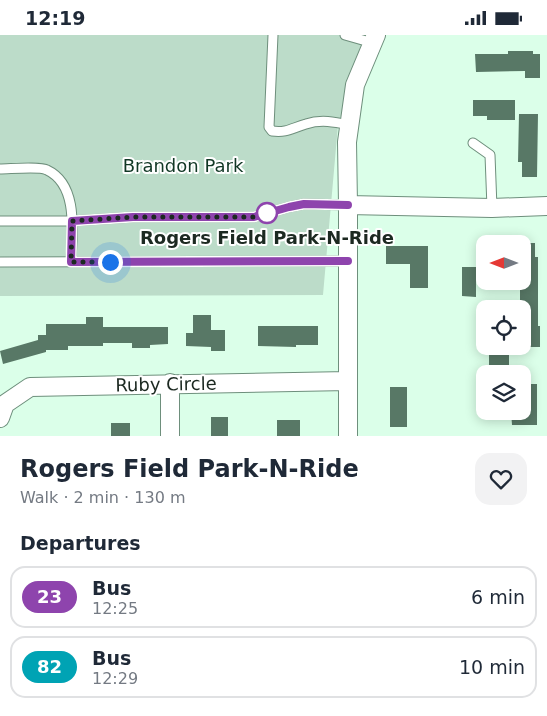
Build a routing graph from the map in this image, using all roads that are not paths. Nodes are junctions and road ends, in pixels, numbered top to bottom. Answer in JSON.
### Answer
{"nodes":[{"id":1,"x":273,"y":35,"type":"edge"},
{"id":2,"x":345,"y":35,"type":"edge"},
{"id":3,"x":375,"y":39,"type":"edge"},
{"id":4,"x":349,"y":125,"type":"junction"},
{"id":5,"x":473,"y":143,"type":"dead end"},
{"id":6,"x":0,"y":169,"type":"edge"},
{"id":7,"x":348,"y":205,"type":"junction"},
{"id":8,"x":547,"y":206,"type":"edge"},
{"id":9,"x":492,"y":208,"type":"junction"},
{"id":10,"x":0,"y":221,"type":"edge"},
{"id":11,"x":72,"y":221,"type":"junction"},
{"id":12,"x":348,"y":261,"type":"junction"},
{"id":13,"x":0,"y":262,"type":"edge"},
{"id":14,"x":71,"y":262,"type":"junction"},
{"id":15,"x":348,"y":381,"type":"junction"},
{"id":16,"x":170,"y":383,"type":"junction"},
{"id":17,"x":0,"y":418,"type":"edge"},
{"id":18,"x":170,"y":436,"type":"edge"},
{"id":19,"x":348,"y":436,"type":"edge"}],
"edges":[{"from":1,"to":4,"type":"lane"},
{"from":2,"to":3,"type":"lane"},
{"from":3,"to":4,"type":"street"},
{"from":4,"to":7,"type":"street"},
{"from":5,"to":9,"type":"lane"},
{"from":6,"to":11,"type":"lane"},
{"from":7,"to":9,"type":"street"},
{"from":7,"to":11,"type":"lane"},
{"from":7,"to":12,"type":"street"},
{"from":8,"to":9,"type":"street"},
{"from":10,"to":11,"type":"lane"},
{"from":11,"to":14,"type":"lane"},
{"from":12,"to":14,"type":"lane"},
{"from":12,"to":15,"type":"street"},
{"from":13,"to":14,"type":"lane"},
{"from":15,"to":16,"type":"street","name":"Ruby Circle"},
{"from":15,"to":19,"type":"street"},
{"from":16,"to":17,"type":"street","name":"Ruby Circle"},
{"from":16,"to":18,"type":"street"}]}
